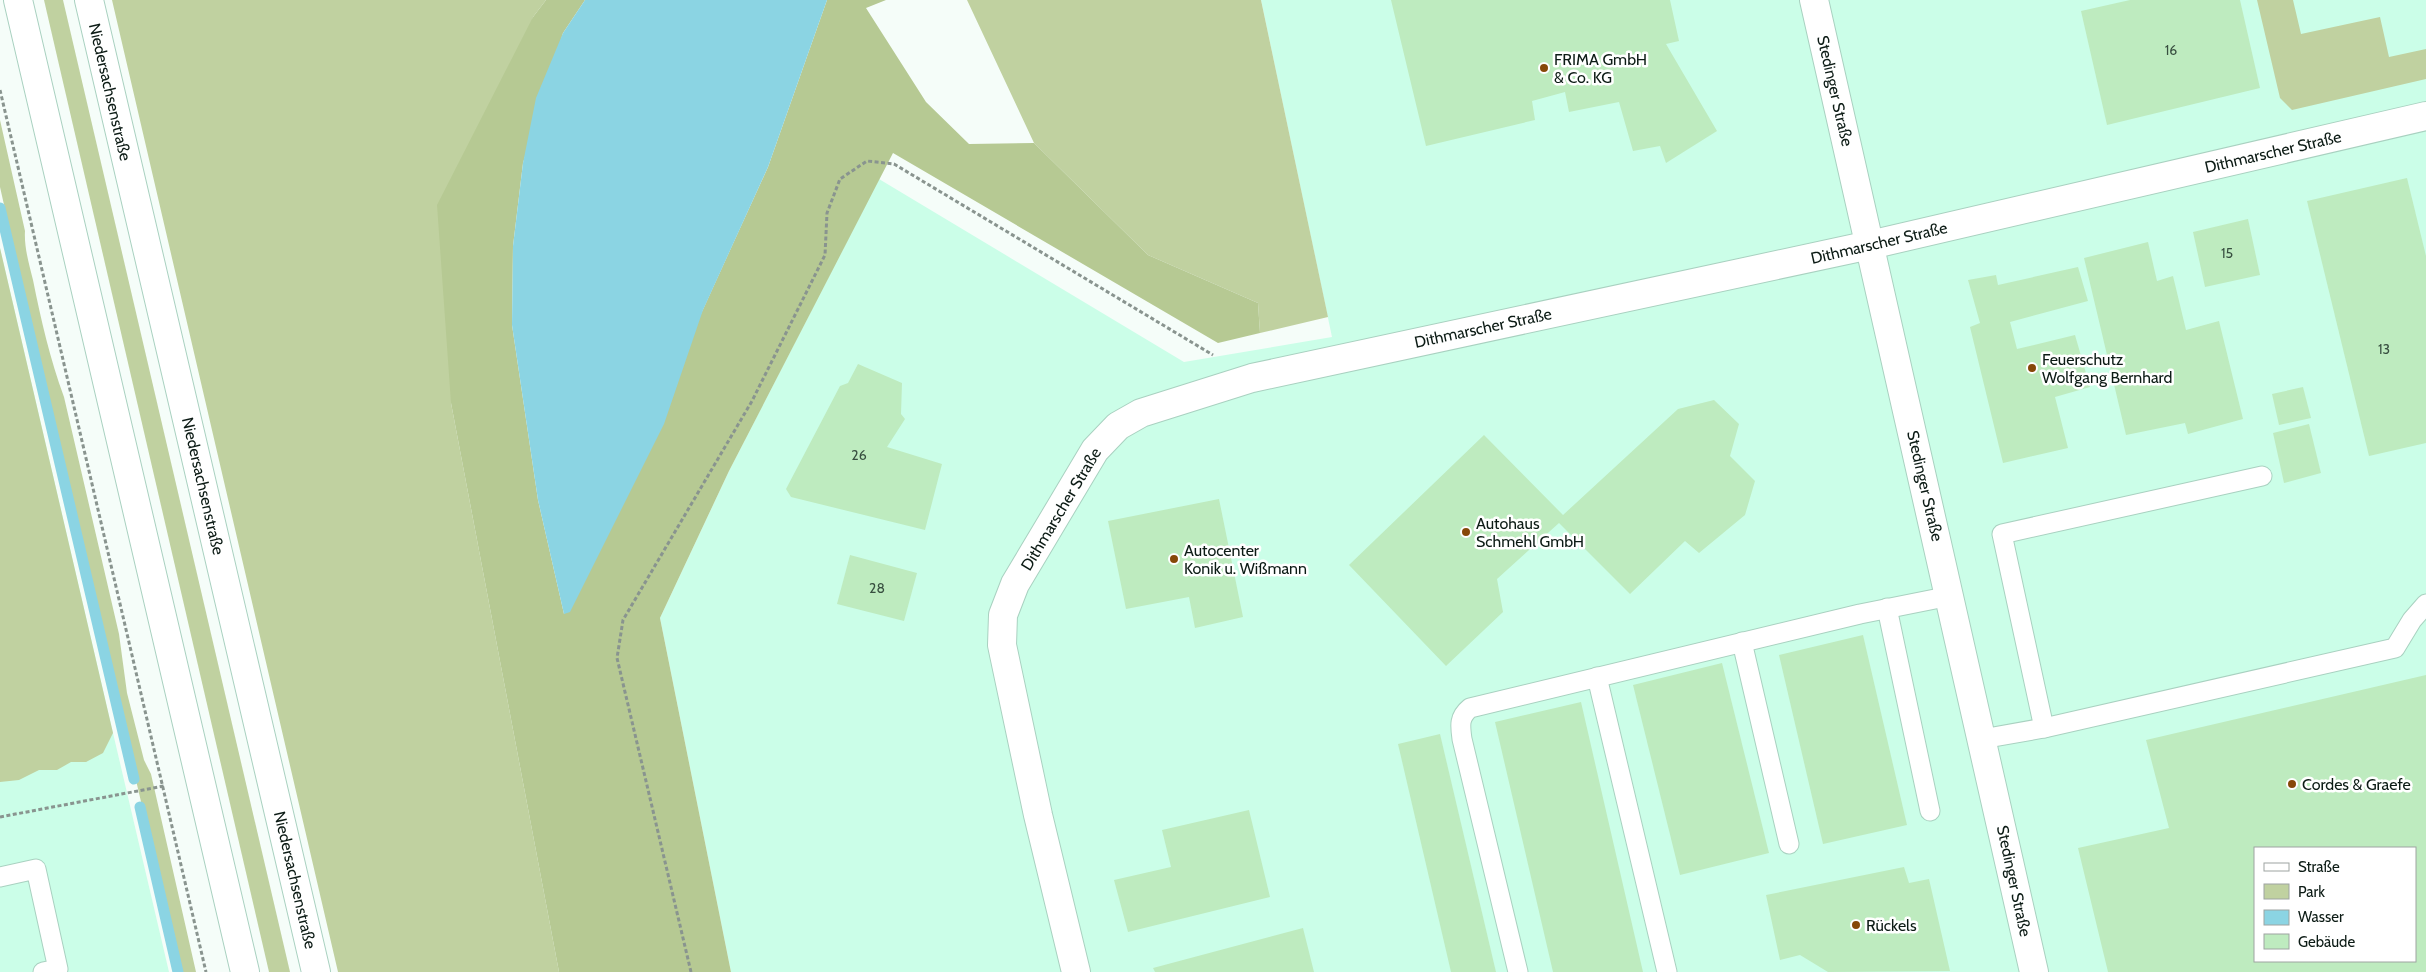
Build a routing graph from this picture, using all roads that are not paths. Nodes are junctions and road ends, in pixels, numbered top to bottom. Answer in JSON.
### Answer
{"nodes":[{"id":1,"x":18,"y":0,"type":"edge"},
{"id":2,"x":89,"y":0,"type":"edge"},
{"id":3,"x":1814,"y":0,"type":"edge"},
{"id":4,"x":2426,"y":116,"type":"edge"},
{"id":5,"x":1870,"y":246,"type":"junction"},
{"id":6,"x":2262,"y":476,"type":"dead end"},
{"id":7,"x":1950,"y":596,"type":"junction"},
{"id":8,"x":2426,"y":604,"type":"edge"},
{"id":9,"x":1887,"y":608,"type":"junction"},
{"id":10,"x":1742,"y":642,"type":"junction"},
{"id":11,"x":1597,"y":677,"type":"junction"},
{"id":12,"x":2044,"y":728,"type":"junction"},
{"id":13,"x":1982,"y":739,"type":"junction"},
{"id":14,"x":1930,"y":811,"type":"dead end"},
{"id":15,"x":1789,"y":844,"type":"dead end"},
{"id":16,"x":0,"y":877,"type":"edge"},
{"id":17,"x":44,"y":972,"type":"edge"},
{"id":18,"x":245,"y":972,"type":"edge"},
{"id":19,"x":316,"y":972,"type":"edge"},
{"id":20,"x":1076,"y":972,"type":"edge"},
{"id":21,"x":1518,"y":972,"type":"edge"},
{"id":22,"x":1667,"y":972,"type":"edge"},
{"id":23,"x":2034,"y":972,"type":"edge"}],
"edges":[{"from":1,"to":18,"type":"street"},
{"from":2,"to":19,"type":"street","name":"Niedersachsenstraße"},
{"from":3,"to":5,"type":"street","name":"Stedinger Straße"},
{"from":4,"to":5,"type":"street","name":"Dithmarscher Straße"},
{"from":5,"to":7,"type":"street","name":"Stedinger Straße"},
{"from":5,"to":20,"type":"street","name":"Dithmarscher Straße"},
{"from":6,"to":12,"type":"lane"},
{"from":7,"to":9,"type":"lane"},
{"from":7,"to":13,"type":"street","name":"Stedinger Straße"},
{"from":8,"to":12,"type":"lane"},
{"from":9,"to":10,"type":"lane"},
{"from":9,"to":14,"type":"lane"},
{"from":10,"to":11,"type":"lane"},
{"from":10,"to":15,"type":"lane"},
{"from":11,"to":21,"type":"lane"},
{"from":11,"to":22,"type":"lane"},
{"from":12,"to":13,"type":"lane"},
{"from":13,"to":23,"type":"street","name":"Stedinger Straße"},
{"from":16,"to":17,"type":"lane"}]}
